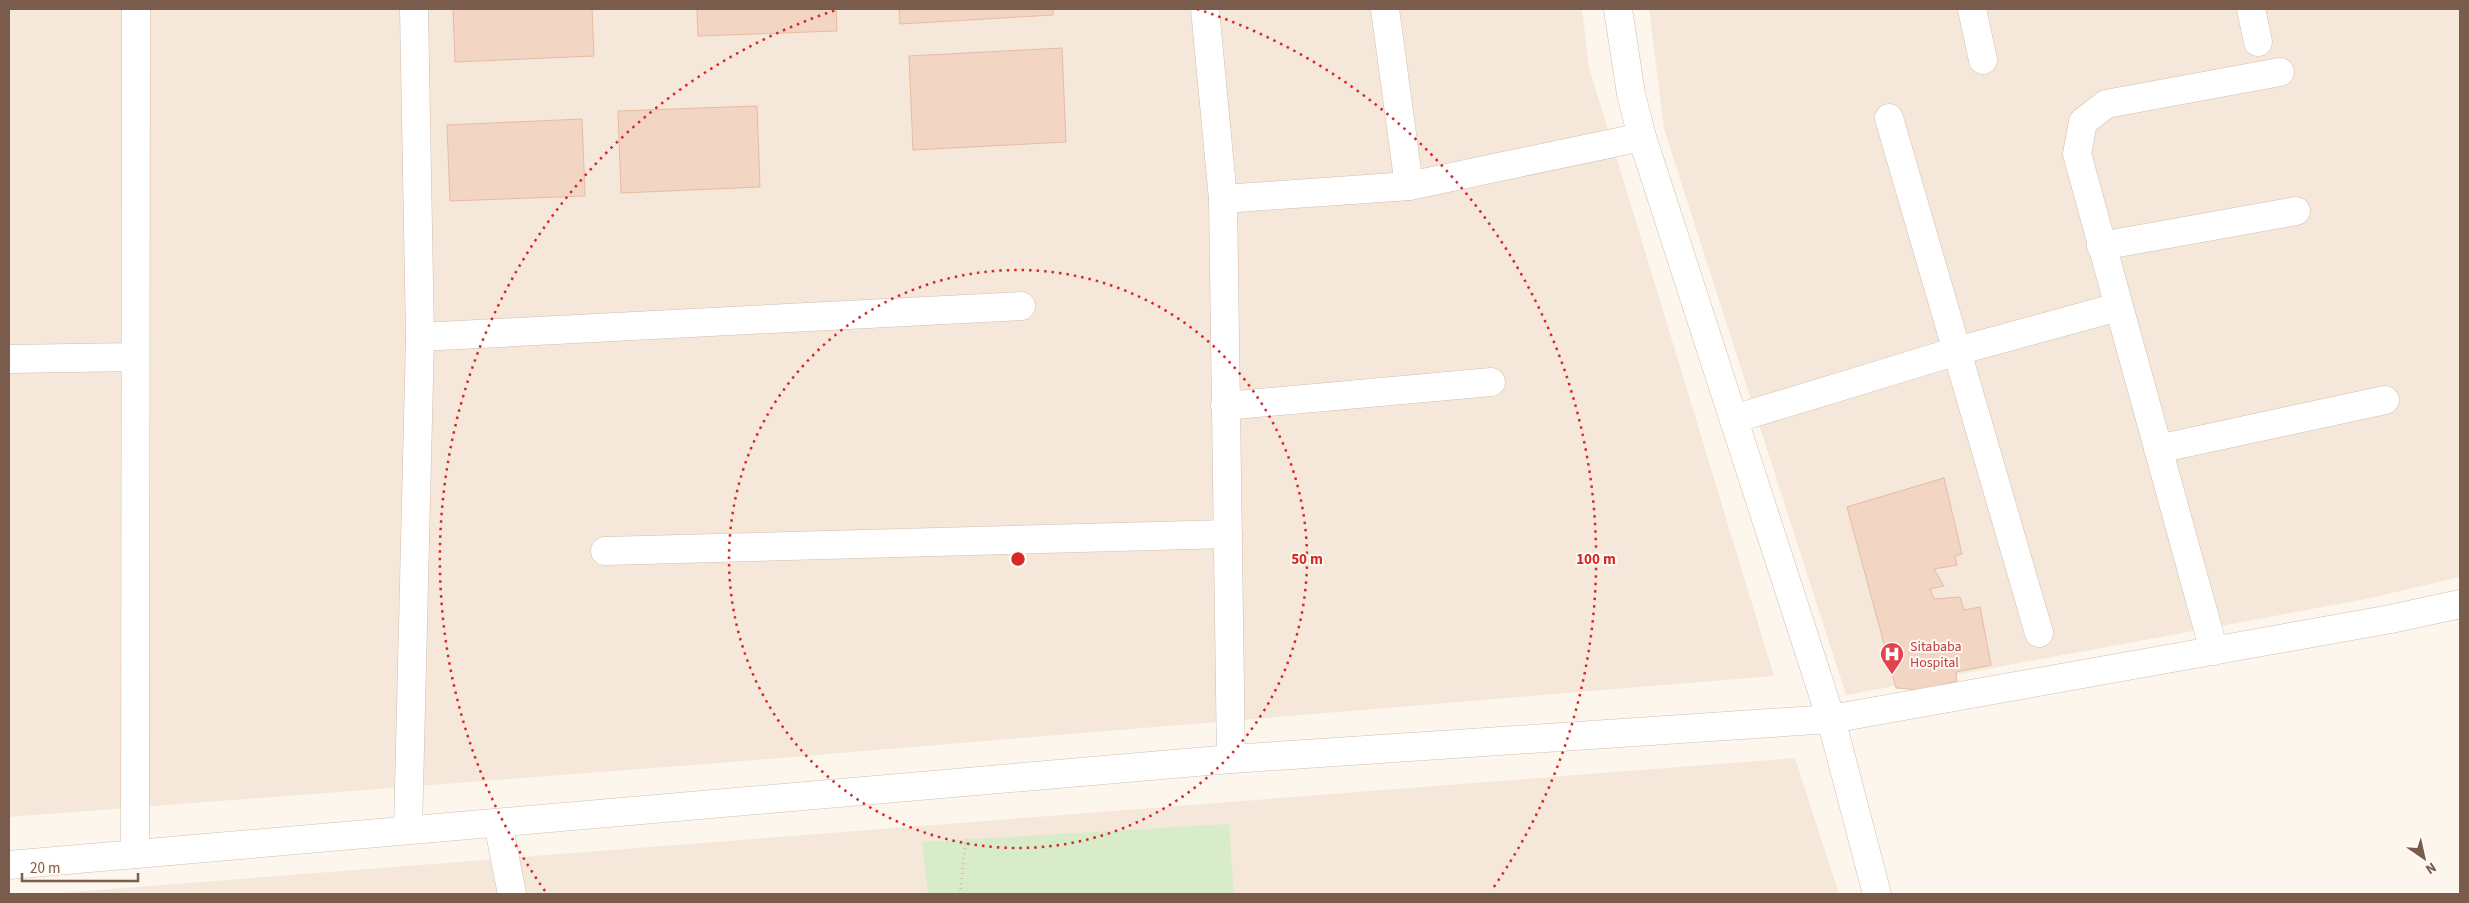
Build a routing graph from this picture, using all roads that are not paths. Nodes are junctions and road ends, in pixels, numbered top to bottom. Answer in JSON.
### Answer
{"nodes":[{"id":1,"x":136,"y":9,"type":"edge"},
{"id":2,"x":414,"y":9,"type":"edge"},
{"id":3,"x":1205,"y":9,"type":"edge"},
{"id":4,"x":1385,"y":9,"type":"edge"},
{"id":5,"x":1618,"y":9,"type":"edge"},
{"id":6,"x":1972,"y":9,"type":"edge"},
{"id":7,"x":2251,"y":9,"type":"edge"},
{"id":8,"x":2258,"y":42,"type":"dead end"},
{"id":9,"x":1983,"y":60,"type":"dead end"},
{"id":10,"x":2280,"y":72,"type":"dead end"},
{"id":11,"x":1889,"y":118,"type":"dead end"},
{"id":12,"x":1642,"y":137,"type":"junction"},
{"id":13,"x":1409,"y":186,"type":"junction"},
{"id":14,"x":1222,"y":200,"type":"junction"},
{"id":15,"x":2296,"y":211,"type":"dead end"},
{"id":16,"x":2102,"y":246,"type":"junction"},
{"id":17,"x":1021,"y":306,"type":"dead end"},
{"id":18,"x":2118,"y":307,"type":"junction"},
{"id":19,"x":420,"y":337,"type":"junction"},
{"id":20,"x":1957,"y":352,"type":"junction"},
{"id":21,"x":135,"y":357,"type":"junction"},
{"id":22,"x":9,"y":359,"type":"edge"},
{"id":23,"x":1492,"y":382,"type":"dead end"},
{"id":24,"x":2385,"y":400,"type":"dead end"},
{"id":25,"x":1225,"y":406,"type":"junction"},
{"id":26,"x":1734,"y":419,"type":"junction"},
{"id":27,"x":2158,"y":449,"type":"junction"},
{"id":28,"x":1228,"y":534,"type":"junction"},
{"id":29,"x":605,"y":551,"type":"dead end"},
{"id":30,"x":2460,"y":604,"type":"edge"},
{"id":31,"x":2039,"y":632,"type":"dead end"},
{"id":32,"x":2214,"y":651,"type":"junction"},
{"id":33,"x":1831,"y":719,"type":"junction"},
{"id":34,"x":1231,"y":759,"type":"junction"},
{"id":35,"x":498,"y":823,"type":"junction"},
{"id":36,"x":408,"y":830,"type":"junction"},
{"id":37,"x":135,"y":854,"type":"junction"},
{"id":38,"x":9,"y":865,"type":"edge"},
{"id":39,"x":512,"y":894,"type":"edge"},
{"id":40,"x":1877,"y":894,"type":"edge"}],
"edges":[{"from":1,"to":21,"type":"street"},
{"from":2,"to":19,"type":"street"},
{"from":3,"to":14,"type":"street"},
{"from":4,"to":13,"type":"street"},
{"from":5,"to":12,"type":"street"},
{"from":6,"to":9,"type":"street"},
{"from":7,"to":8,"type":"street"},
{"from":10,"to":16,"type":"street"},
{"from":11,"to":20,"type":"street"},
{"from":12,"to":13,"type":"street"},
{"from":12,"to":26,"type":"street"},
{"from":13,"to":14,"type":"street"},
{"from":14,"to":25,"type":"street"},
{"from":15,"to":16,"type":"street"},
{"from":16,"to":18,"type":"street"},
{"from":17,"to":19,"type":"street"},
{"from":18,"to":20,"type":"street"},
{"from":18,"to":27,"type":"street"},
{"from":19,"to":36,"type":"street"},
{"from":20,"to":26,"type":"street"},
{"from":20,"to":31,"type":"street"},
{"from":21,"to":22,"type":"street"},
{"from":21,"to":37,"type":"street"},
{"from":23,"to":25,"type":"street"},
{"from":24,"to":27,"type":"street"},
{"from":25,"to":28,"type":"street"},
{"from":26,"to":33,"type":"street"},
{"from":27,"to":32,"type":"street"},
{"from":28,"to":29,"type":"street"},
{"from":28,"to":34,"type":"street"},
{"from":30,"to":32,"type":"street"},
{"from":32,"to":33,"type":"street"},
{"from":33,"to":34,"type":"street"},
{"from":33,"to":40,"type":"street"},
{"from":34,"to":35,"type":"street"},
{"from":35,"to":36,"type":"street"},
{"from":35,"to":39,"type":"street"},
{"from":36,"to":37,"type":"street"},
{"from":37,"to":38,"type":"street"}]}
